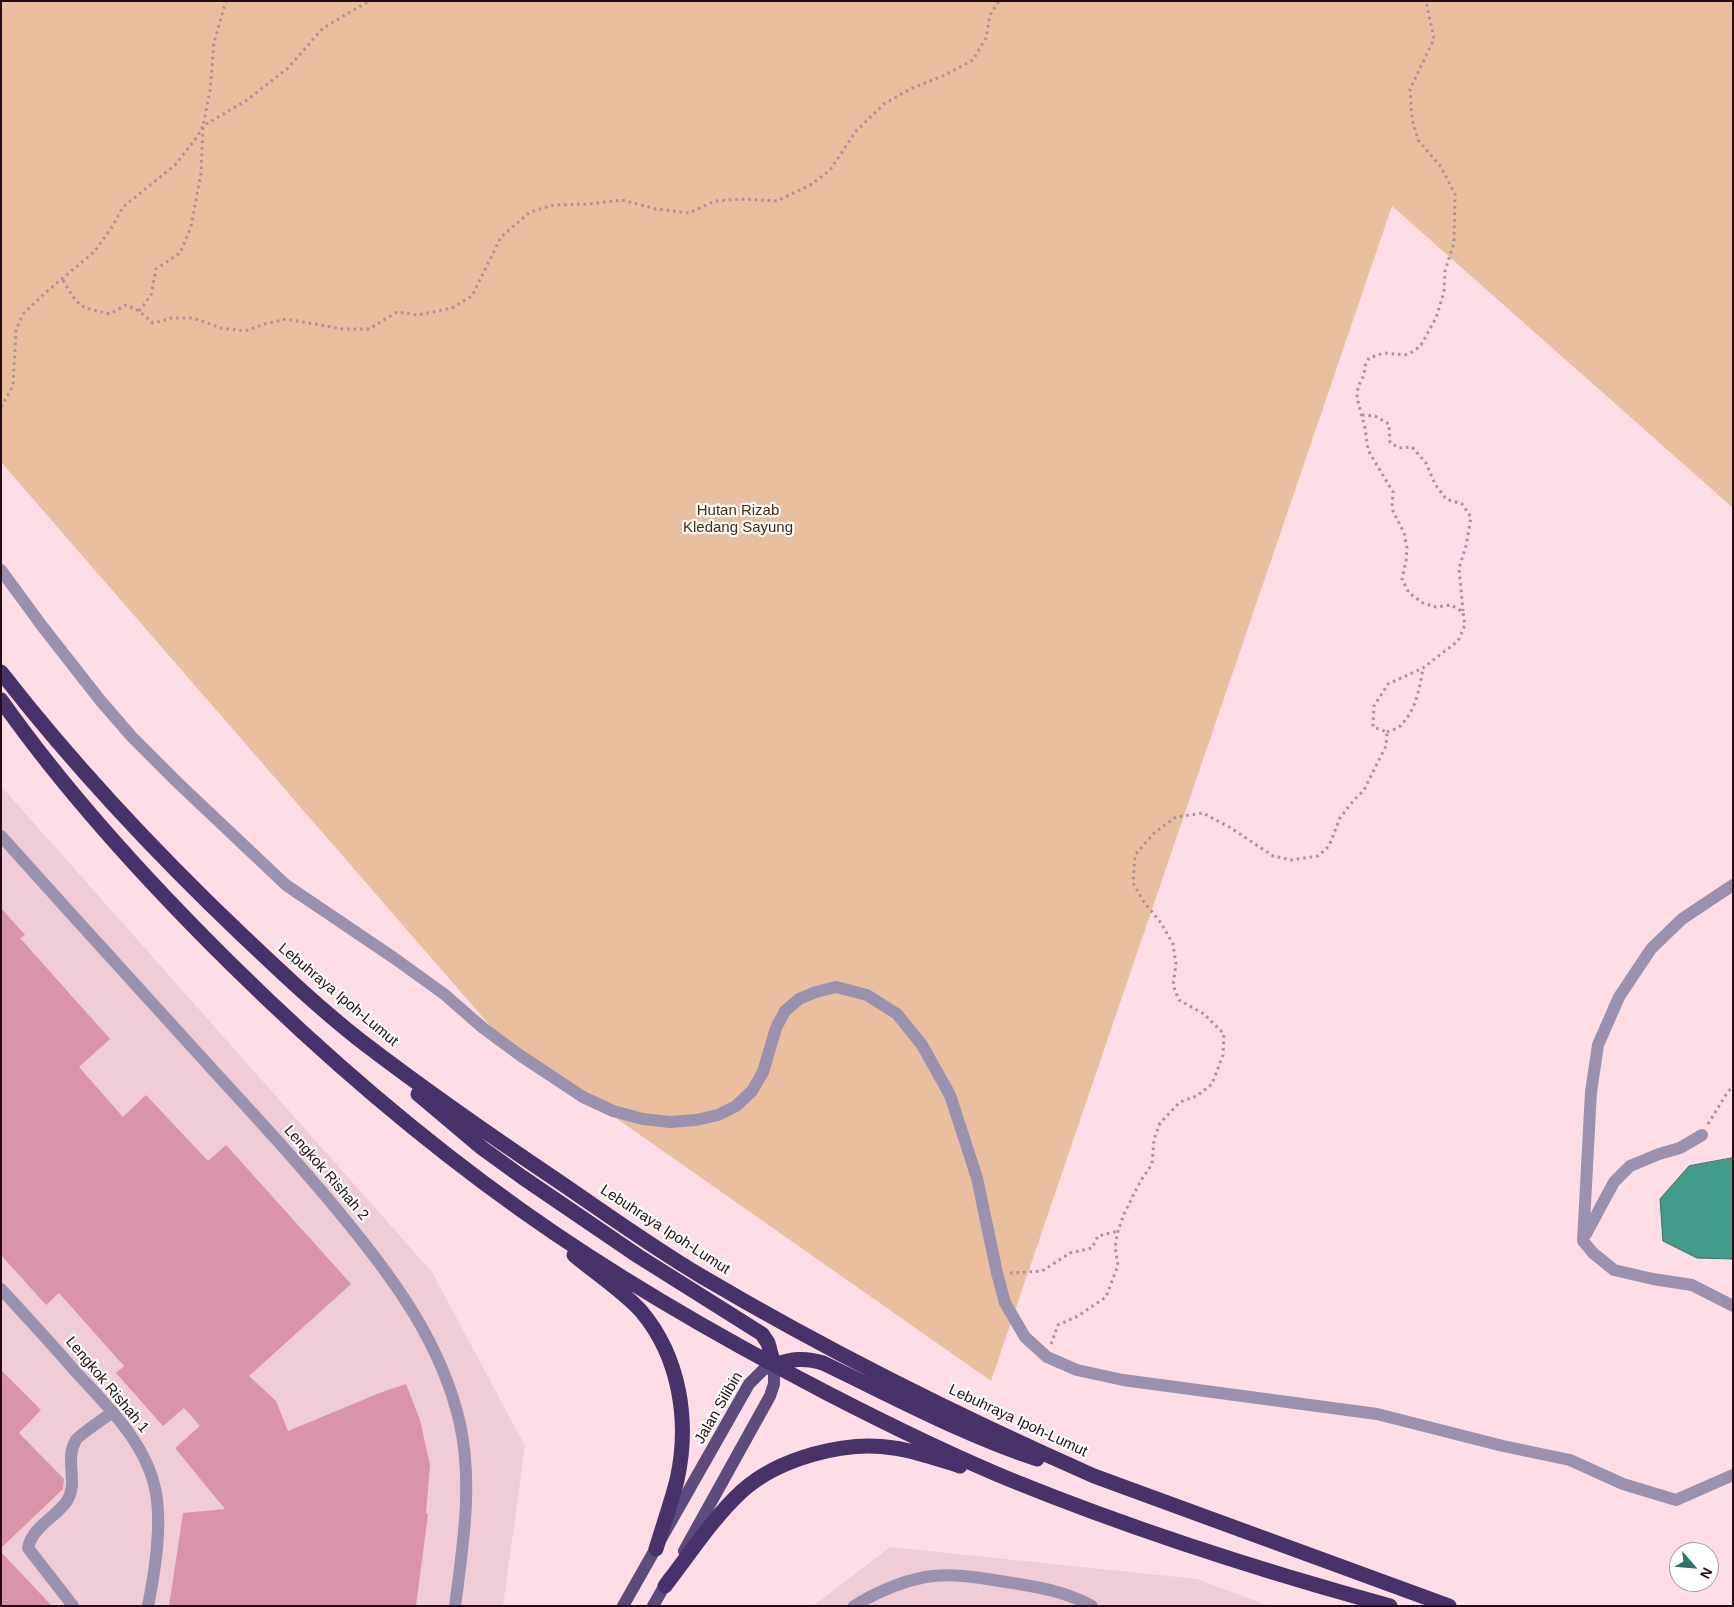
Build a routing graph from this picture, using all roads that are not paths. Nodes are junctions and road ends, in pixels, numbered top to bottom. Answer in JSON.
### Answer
{"nodes":[{"id":1,"x":1,"y":570,"type":"edge"},
{"id":2,"x":1,"y":672,"type":"edge"},
{"id":3,"x":1,"y":700,"type":"edge"},
{"id":4,"x":1,"y":836,"type":"edge"},
{"id":5,"x":1733,"y":885,"type":"edge"},
{"id":6,"x":359,"y":1040,"type":"junction"},
{"id":7,"x":1702,"y":1135,"type":"road end"},
{"id":8,"x":518,"y":1208,"type":"junction"},
{"id":9,"x":1583,"y":1241,"type":"junction"},
{"id":10,"x":1,"y":1289,"type":"edge"},
{"id":11,"x":1733,"y":1306,"type":"edge"},
{"id":12,"x":774,"y":1365,"type":"junction"},
{"id":13,"x":113,"y":1412,"type":"junction"},
{"id":14,"x":1733,"y":1475,"type":"edge"},
{"id":15,"x":1094,"y":1476,"type":"junction"},
{"id":16,"x":1010,"y":1480,"type":"junction"},
{"id":17,"x":656,"y":1549,"type":"junction"},
{"id":18,"x":665,"y":1586,"type":"junction"},
{"id":19,"x":73,"y":1606,"type":"edge"},
{"id":20,"x":148,"y":1606,"type":"edge"},
{"id":21,"x":456,"y":1606,"type":"edge"},
{"id":22,"x":623,"y":1606,"type":"edge"},
{"id":23,"x":653,"y":1606,"type":"edge"},
{"id":24,"x":854,"y":1606,"type":"edge"},
{"id":25,"x":1092,"y":1606,"type":"edge"},
{"id":26,"x":1390,"y":1606,"type":"edge"},
{"id":27,"x":1449,"y":1606,"type":"edge"}],
"edges":[{"from":1,"to":14,"type":"street"},
{"from":2,"to":6,"type":"highway","name":"Lebuhraya Ipoh-Lumut"},
{"from":3,"to":8,"type":"highway"},
{"from":4,"to":21,"type":"street","name":"Lengkok Rishah 2"},
{"from":5,"to":9,"type":"street"},
{"from":6,"to":12,"type":"highway"},
{"from":6,"to":15,"type":"highway","name":"Lebuhraya Ipoh-Lumut"},
{"from":7,"to":9,"type":"street"},
{"from":8,"to":12,"type":"highway"},
{"from":8,"to":17,"type":"highway"},
{"from":9,"to":11,"type":"street"},
{"from":10,"to":13,"type":"street","name":"Lengkok Rishah 1"},
{"from":12,"to":15,"type":"highway"},
{"from":12,"to":16,"type":"highway"},
{"from":12,"to":17,"type":"main road","name":"Jalan Silibin"},
{"from":12,"to":18,"type":"main road"},
{"from":13,"to":19,"type":"street"},
{"from":13,"to":20,"type":"street","name":"Lengkok Rishah 1"},
{"from":15,"to":27,"type":"highway","name":"Lebuhraya Ipoh-Lumut"},
{"from":16,"to":18,"type":"highway"},
{"from":16,"to":26,"type":"highway"},
{"from":17,"to":22,"type":"main road","name":"Jalan Silibin"},
{"from":18,"to":23,"type":"main road"},
{"from":24,"to":25,"type":"street"}]}
